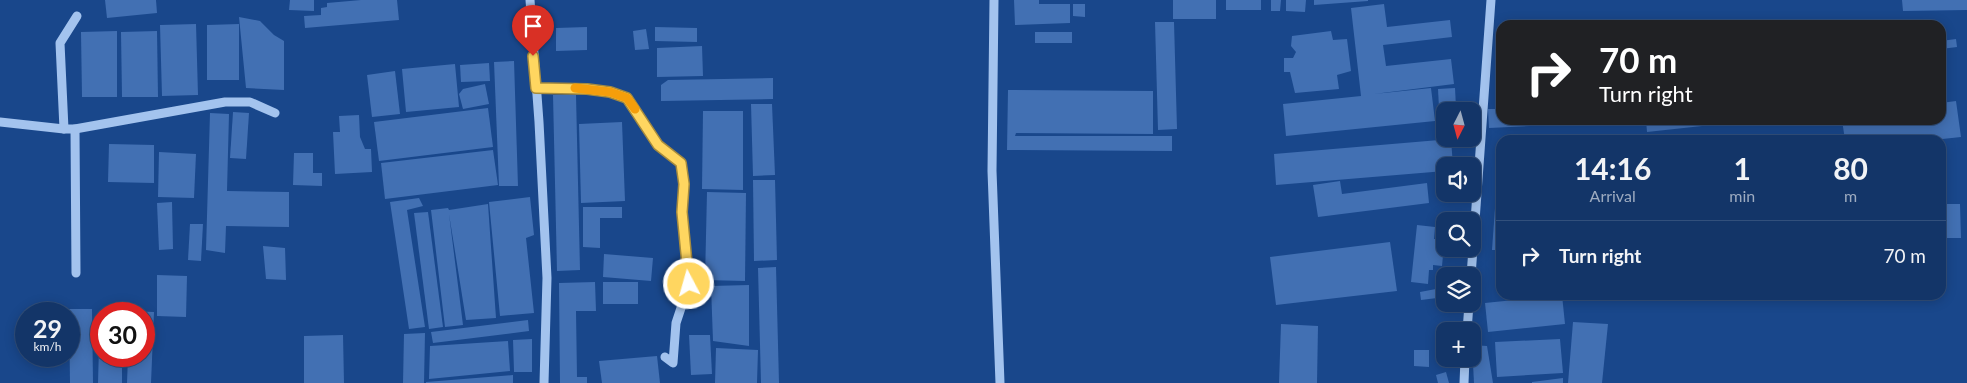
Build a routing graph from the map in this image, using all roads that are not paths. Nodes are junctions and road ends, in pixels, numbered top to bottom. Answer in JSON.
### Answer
{"nodes":[{"id":1,"x":530,"y":0,"type":"edge"},
{"id":2,"x":994,"y":0,"type":"edge"},
{"id":3,"x":1491,"y":0,"type":"edge"},
{"id":4,"x":77,"y":16,"type":"dead end"},
{"id":5,"x":536,"y":88,"type":"junction"},
{"id":6,"x":275,"y":113,"type":"dead end"},
{"id":7,"x":0,"y":122,"type":"edge"},
{"id":8,"x":64,"y":129,"type":"junction"},
{"id":9,"x":75,"y":129,"type":"junction"},
{"id":10,"x":1472,"y":267,"type":"edge"},
{"id":11,"x":76,"y":273,"type":"dead end"},
{"id":12,"x":665,"y":357,"type":"dead end"},
{"id":13,"x":1465,"y":367,"type":"edge"},
{"id":14,"x":544,"y":383,"type":"edge"},
{"id":15,"x":1000,"y":383,"type":"edge"},
{"id":16,"x":1464,"y":383,"type":"edge"}],
"edges":[{"from":1,"to":5,"type":"street"},
{"from":2,"to":15,"type":"street"},
{"from":3,"to":10,"type":"street"},
{"from":4,"to":8,"type":"street"},
{"from":5,"to":12,"type":"street"},
{"from":5,"to":14,"type":"street"},
{"from":6,"to":9,"type":"street"},
{"from":7,"to":8,"type":"street"},
{"from":8,"to":9,"type":"street"},
{"from":9,"to":11,"type":"street"},
{"from":13,"to":16,"type":"street"}]}
